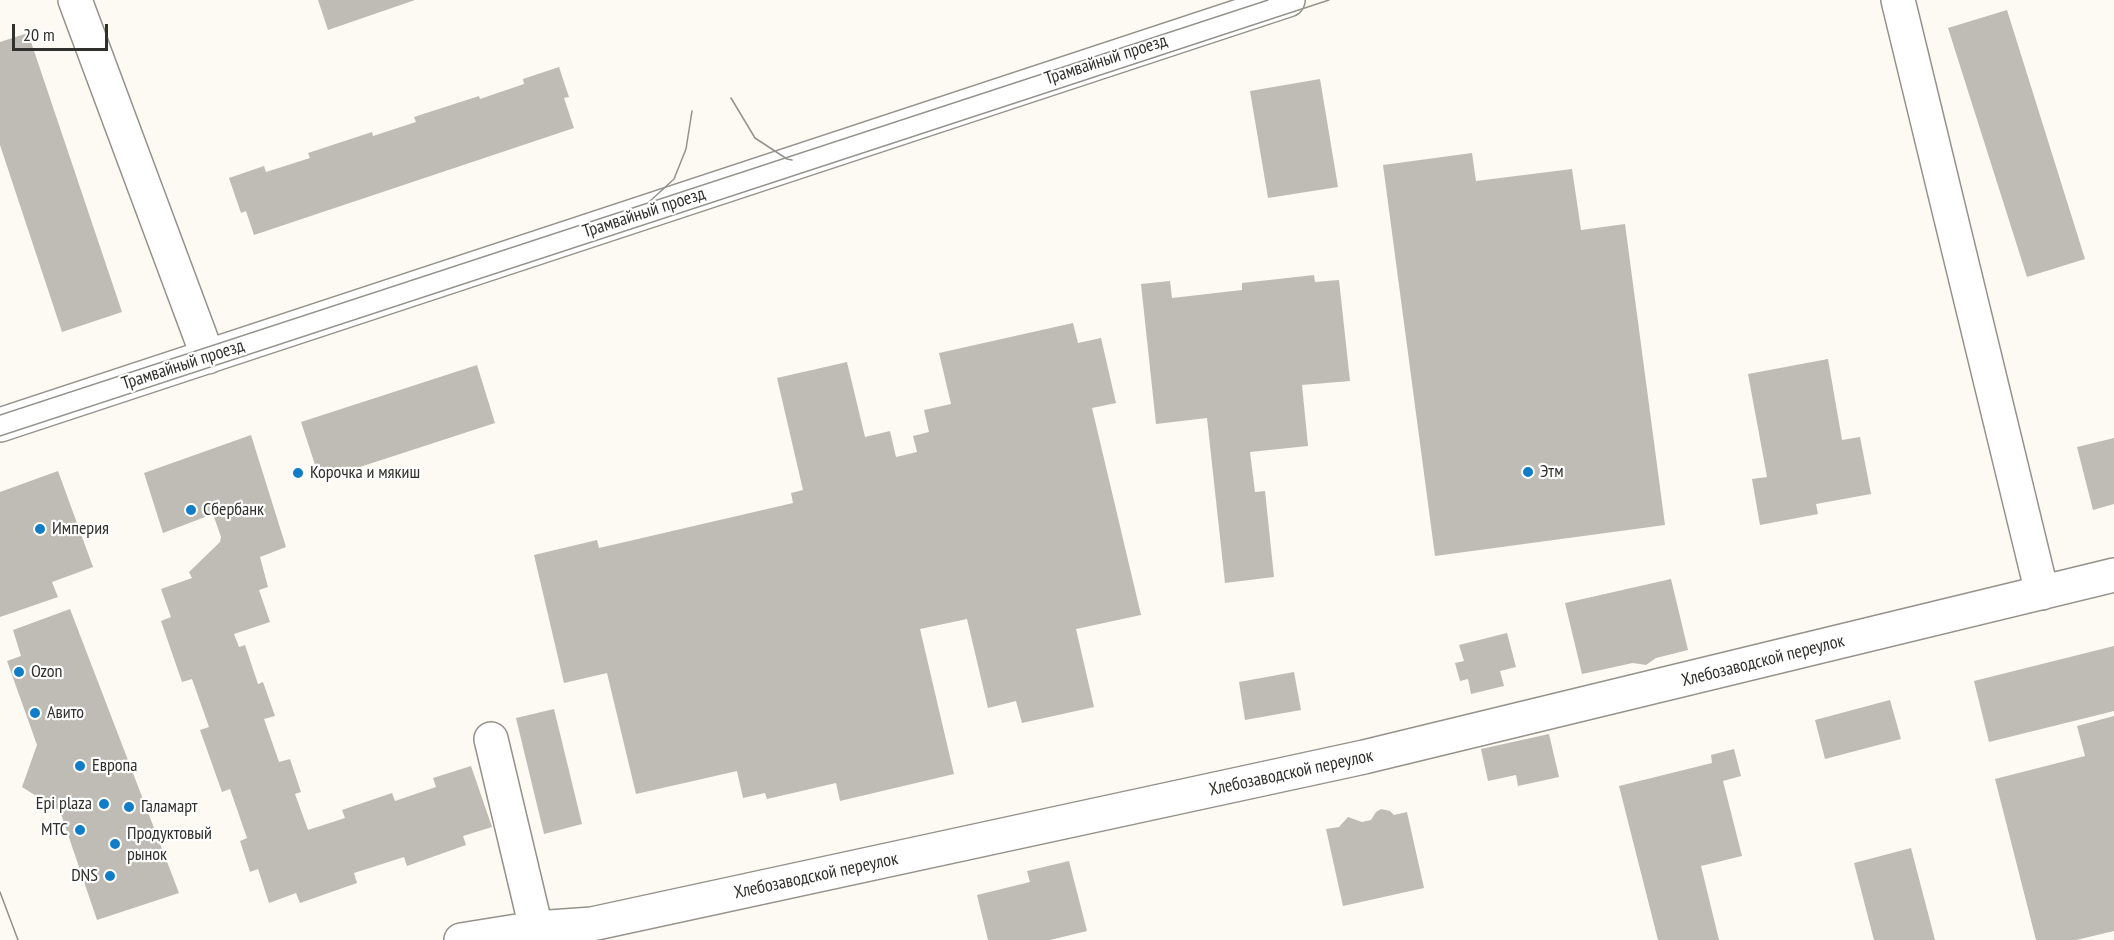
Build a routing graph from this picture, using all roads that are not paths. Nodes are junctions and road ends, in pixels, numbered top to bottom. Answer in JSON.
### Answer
{"nodes":[{"id":1,"x":75,"y":0,"type":"edge"},
{"id":2,"x":1288,"y":0,"type":"edge"},
{"id":3,"x":1899,"y":0,"type":"edge"},
{"id":4,"x":208,"y":357,"type":"junction"},
{"id":5,"x":0,"y":425,"type":"edge"},
{"id":6,"x":2114,"y":574,"type":"edge"},
{"id":7,"x":2042,"y":593,"type":"junction"},
{"id":8,"x":491,"y":739,"type":"dead end"},
{"id":9,"x":536,"y":928,"type":"junction"},
{"id":10,"x":594,"y":932,"type":"edge"},
{"id":11,"x":461,"y":940,"type":"edge"}],
"edges":[{"from":1,"to":4,"type":"street"},
{"from":2,"to":4,"type":"street","name":"Трамвайный проезд"},
{"from":3,"to":7,"type":"street"},
{"from":4,"to":5,"type":"street","name":"Трамвайный проезд"},
{"from":6,"to":7,"type":"street","name":"Хлебозаводской переулок"},
{"from":7,"to":10,"type":"street","name":"Хлебозаводской переулок"},
{"from":8,"to":9,"type":"street"},
{"from":9,"to":10,"type":"street","name":"Хлебозаводской переулок"},
{"from":9,"to":11,"type":"street","name":"Хлебозаводской переулок"}]}
